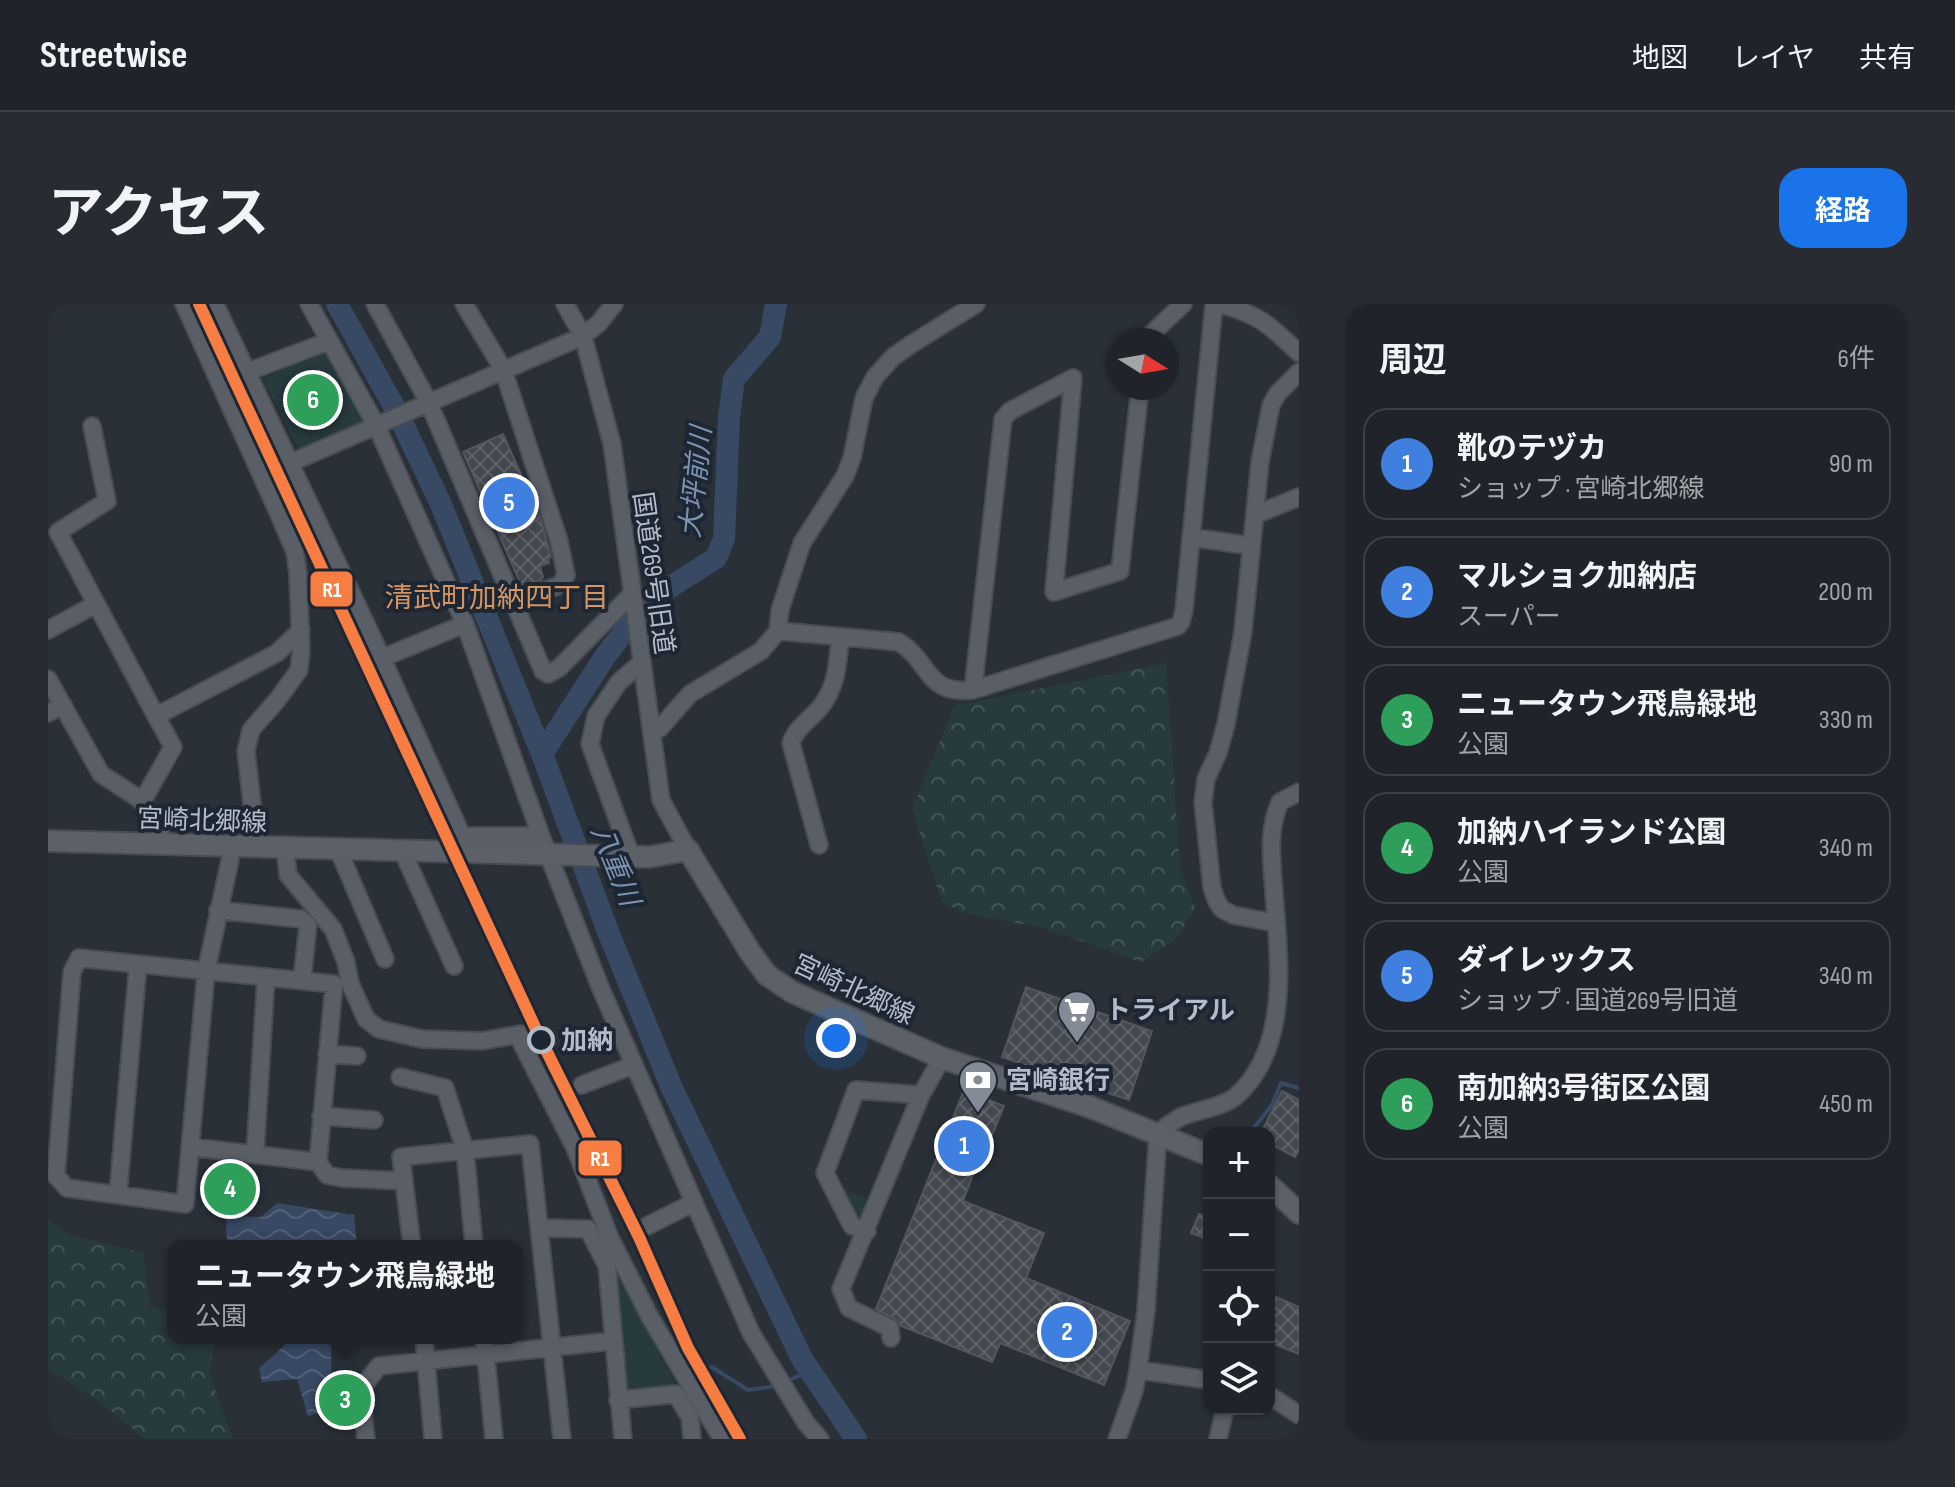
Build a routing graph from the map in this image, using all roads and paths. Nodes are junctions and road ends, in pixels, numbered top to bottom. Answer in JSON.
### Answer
{"nodes":[{"id":1,"x":184,"y":304,"type":"edge"},
{"id":2,"x":215,"y":304,"type":"edge"},
{"id":3,"x":309,"y":304,"type":"edge"},
{"id":4,"x":375,"y":304,"type":"edge"},
{"id":5,"x":464,"y":304,"type":"edge"},
{"id":6,"x":565,"y":304,"type":"edge"},
{"id":7,"x":614,"y":304,"type":"edge"},
{"id":8,"x":976,"y":304,"type":"edge"},
{"id":9,"x":1183,"y":304,"type":"edge"},
{"id":10,"x":1214,"y":304,"type":"edge"},
{"id":11,"x":1221,"y":304,"type":"edge"},
{"id":12,"x":1158,"y":328,"type":"edge"},
{"id":13,"x":583,"y":336,"type":"junction"},
{"id":14,"x":329,"y":341,"type":"junction"},
{"id":15,"x":1299,"y":353,"type":"edge"},
{"id":16,"x":503,"y":369,"type":"junction"},
{"id":17,"x":247,"y":372,"type":"junction"},
{"id":18,"x":1299,"y":372,"type":"edge"},
{"id":19,"x":1139,"y":400,"type":"edge"},
{"id":20,"x":425,"y":403,"type":"junction"},
{"id":21,"x":378,"y":424,"type":"junction"},
{"id":22,"x":92,"y":426,"type":"dead end"},
{"id":23,"x":290,"y":463,"type":"junction"},
{"id":24,"x":1299,"y":497,"type":"edge"},
{"id":25,"x":1255,"y":515,"type":"junction"},
{"id":26,"x":1191,"y":537,"type":"junction"},
{"id":27,"x":1251,"y":546,"type":"junction"},
{"id":28,"x":634,"y":599,"type":"junction"},
{"id":29,"x":515,"y":601,"type":"junction"},
{"id":30,"x":96,"y":604,"type":"junction"},
{"id":31,"x":465,"y":624,"type":"junction"},
{"id":32,"x":48,"y":630,"type":"edge"},
{"id":33,"x":301,"y":630,"type":"junction"},
{"id":34,"x":778,"y":631,"type":"junction"},
{"id":35,"x":840,"y":637,"type":"junction"},
{"id":36,"x":382,"y":658,"type":"junction"},
{"id":37,"x":642,"y":662,"type":"junction"},
{"id":38,"x":48,"y":679,"type":"edge"},
{"id":39,"x":973,"y":690,"type":"junction"},
{"id":40,"x":56,"y":709,"type":"edge"},
{"id":41,"x":156,"y":716,"type":"junction"},
{"id":42,"x":652,"y":733,"type":"junction"},
{"id":43,"x":1299,"y":792,"type":"edge"},
{"id":44,"x":142,"y":802,"type":"junction"},
{"id":45,"x":48,"y":841,"type":"edge"},
{"id":46,"x":165,"y":844,"type":"junction"},
{"id":47,"x":819,"y":845,"type":"dead end"},
{"id":48,"x":233,"y":846,"type":"junction"},
{"id":49,"x":257,"y":847,"type":"junction"},
{"id":50,"x":285,"y":848,"type":"junction"},
{"id":51,"x":549,"y":848,"type":"junction"},
{"id":52,"x":338,"y":849,"type":"junction"},
{"id":53,"x":402,"y":850,"type":"junction"},
{"id":54,"x":688,"y":850,"type":"junction"},
{"id":55,"x":626,"y":856,"type":"junction"},
{"id":56,"x":218,"y":910,"type":"junction"},
{"id":57,"x":1275,"y":923,"type":"junction"},
{"id":58,"x":385,"y":959,"type":"dead end"},
{"id":59,"x":138,"y":964,"type":"junction"},
{"id":60,"x":454,"y":966,"type":"dead end"},
{"id":61,"x":206,"y":972,"type":"junction"},
{"id":62,"x":266,"y":978,"type":"junction"},
{"id":63,"x":302,"y":981,"type":"junction"},
{"id":64,"x":327,"y":1054,"type":"junction"},
{"id":65,"x":357,"y":1056,"type":"dead end"},
{"id":66,"x":942,"y":1058,"type":"junction"},
{"id":67,"x":634,"y":1065,"type":"junction"},
{"id":68,"x":400,"y":1077,"type":"dead end"},
{"id":69,"x":582,"y":1085,"type":"dead end"},
{"id":70,"x":921,"y":1095,"type":"junction"},
{"id":71,"x":321,"y":1116,"type":"junction"},
{"id":72,"x":374,"y":1120,"type":"dead end"},
{"id":73,"x":1158,"y":1133,"type":"junction"},
{"id":74,"x":191,"y":1147,"type":"junction"},
{"id":75,"x":465,"y":1150,"type":"junction"},
{"id":76,"x":1203,"y":1152,"type":"edge"},
{"id":77,"x":255,"y":1155,"type":"junction"},
{"id":78,"x":318,"y":1162,"type":"junction"},
{"id":79,"x":404,"y":1181,"type":"junction"},
{"id":80,"x":118,"y":1194,"type":"junction"},
{"id":81,"x":693,"y":1203,"type":"junction"},
{"id":82,"x":647,"y":1226,"type":"dead end"},
{"id":83,"x":539,"y":1228,"type":"junction"},
{"id":84,"x":867,"y":1231,"type":"junction"},
{"id":85,"x":411,"y":1240,"type":"edge"},
{"id":86,"x":473,"y":1240,"type":"edge"},
{"id":87,"x":891,"y":1338,"type":"dead end"},
{"id":88,"x":612,"y":1341,"type":"junction"},
{"id":89,"x":425,"y":1344,"type":"edge"},
{"id":90,"x":484,"y":1344,"type":"edge"},
{"id":91,"x":552,"y":1349,"type":"junction"},
{"id":92,"x":485,"y":1356,"type":"junction"},
{"id":93,"x":427,"y":1360,"type":"junction"},
{"id":94,"x":1138,"y":1370,"type":"junction"},
{"id":95,"x":1203,"y":1379,"type":"edge"},
{"id":96,"x":1275,"y":1399,"type":"edge"},
{"id":97,"x":618,"y":1400,"type":"junction"},
{"id":98,"x":1224,"y":1415,"type":"edge"},
{"id":99,"x":1299,"y":1415,"type":"edge"},
{"id":100,"x":366,"y":1439,"type":"edge"},
{"id":101,"x":433,"y":1439,"type":"edge"},
{"id":102,"x":494,"y":1439,"type":"edge"},
{"id":103,"x":562,"y":1439,"type":"edge"},
{"id":104,"x":623,"y":1439,"type":"edge"},
{"id":105,"x":692,"y":1439,"type":"edge"},
{"id":106,"x":722,"y":1439,"type":"edge"},
{"id":107,"x":820,"y":1439,"type":"edge"},
{"id":108,"x":1117,"y":1439,"type":"edge"},
{"id":109,"x":1218,"y":1439,"type":"edge"}],
"edges":[{"from":1,"to":33,"type":"street"},
{"from":2,"to":17,"type":"street"},
{"from":3,"to":14,"type":"street"},
{"from":4,"to":20,"type":"street"},
{"from":5,"to":16,"type":"street"},
{"from":6,"to":13,"type":"street","name":"国道269号旧道"},
{"from":7,"to":13,"type":"street"},
{"from":8,"to":34,"type":"street"},
{"from":9,"to":12,"type":"street"},
{"from":10,"to":26,"type":"street"},
{"from":11,"to":15,"type":"street"},
{"from":13,"to":16,"type":"street"},
{"from":13,"to":28,"type":"street","name":"国道269号旧道"},
{"from":14,"to":17,"type":"street"},
{"from":14,"to":21,"type":"street"},
{"from":16,"to":20,"type":"street"},
{"from":16,"to":29,"type":"street"},
{"from":17,"to":23,"type":"street"},
{"from":18,"to":25,"type":"street"},
{"from":19,"to":39,"type":"street"},
{"from":20,"to":21,"type":"street"},
{"from":20,"to":29,"type":"street"},
{"from":21,"to":23,"type":"street"},
{"from":21,"to":31,"type":"street"},
{"from":22,"to":30,"type":"street"},
{"from":23,"to":36,"type":"street"},
{"from":24,"to":25,"type":"street"},
{"from":25,"to":27,"type":"street"},
{"from":26,"to":27,"type":"street"},
{"from":26,"to":39,"type":"street"},
{"from":27,"to":57,"type":"street"},
{"from":28,"to":29,"type":"street"},
{"from":28,"to":37,"type":"street","name":"国道269号旧道"},
{"from":30,"to":32,"type":"street"},
{"from":30,"to":41,"type":"street"},
{"from":31,"to":36,"type":"street"},
{"from":31,"to":51,"type":"street"},
{"from":33,"to":41,"type":"street"},
{"from":33,"to":49,"type":"street"},
{"from":34,"to":35,"type":"street"},
{"from":34,"to":42,"type":"street"},
{"from":35,"to":39,"type":"street"},
{"from":35,"to":47,"type":"street"},
{"from":36,"to":51,"type":"street"},
{"from":37,"to":42,"type":"street","name":"国道269号旧道"},
{"from":37,"to":55,"type":"street"},
{"from":38,"to":40,"type":"street"},
{"from":40,"to":44,"type":"street"},
{"from":41,"to":44,"type":"street"},
{"from":42,"to":54,"type":"street","name":"国道269号旧道"},
{"from":43,"to":57,"type":"street"},
{"from":44,"to":46,"type":"street"},
{"from":45,"to":46,"type":"main road","name":"宮崎北郷線"},
{"from":46,"to":48,"type":"main road","name":"宮崎北郷線"},
{"from":48,"to":49,"type":"main road","name":"宮崎北郷線"},
{"from":48,"to":56,"type":"street"},
{"from":49,"to":50,"type":"main road","name":"宮崎北郷線"},
{"from":50,"to":52,"type":"main road","name":"宮崎北郷線"},
{"from":50,"to":106,"type":"street"},
{"from":51,"to":53,"type":"main road","name":"宮崎北郷線"},
{"from":51,"to":55,"type":"main road","name":"宮崎北郷線"},
{"from":51,"to":67,"type":"street"},
{"from":52,"to":53,"type":"main road","name":"宮崎北郷線"},
{"from":52,"to":58,"type":"street"},
{"from":53,"to":60,"type":"street"},
{"from":54,"to":55,"type":"main road","name":"宮崎北郷線"},
{"from":54,"to":66,"type":"main road","name":"宮崎北郷線"},
{"from":56,"to":61,"type":"street"},
{"from":56,"to":63,"type":"street"},
{"from":57,"to":73,"type":"street"},
{"from":59,"to":61,"type":"street"},
{"from":59,"to":80,"type":"street"},
{"from":59,"to":80,"type":"street"},
{"from":61,"to":62,"type":"street"},
{"from":61,"to":74,"type":"street"},
{"from":62,"to":63,"type":"street"},
{"from":62,"to":77,"type":"street"},
{"from":63,"to":64,"type":"street"},
{"from":64,"to":65,"type":"street"},
{"from":64,"to":71,"type":"street"},
{"from":66,"to":70,"type":"street"},
{"from":66,"to":73,"type":"main road","name":"宮崎北郷線"},
{"from":67,"to":69,"type":"street"},
{"from":67,"to":81,"type":"street"},
{"from":68,"to":75,"type":"street"},
{"from":70,"to":84,"type":"street"},
{"from":70,"to":84,"type":"street"},
{"from":71,"to":72,"type":"street"},
{"from":71,"to":78,"type":"street"},
{"from":73,"to":76,"type":"main road","name":"宮崎北郷線"},
{"from":73,"to":94,"type":"street"},
{"from":74,"to":77,"type":"street"},
{"from":74,"to":80,"type":"street"},
{"from":75,"to":79,"type":"street"},
{"from":75,"to":83,"type":"street"},
{"from":75,"to":86,"type":"street"},
{"from":77,"to":78,"type":"street"},
{"from":78,"to":79,"type":"street"},
{"from":79,"to":85,"type":"street"},
{"from":81,"to":82,"type":"street"},
{"from":81,"to":107,"type":"street"},
{"from":83,"to":88,"type":"street"},
{"from":83,"to":91,"type":"street"},
{"from":84,"to":87,"type":"street"},
{"from":88,"to":91,"type":"street"},
{"from":88,"to":97,"type":"street"},
{"from":89,"to":93,"type":"street"},
{"from":90,"to":92,"type":"street"},
{"from":91,"to":92,"type":"street"},
{"from":91,"to":103,"type":"street"},
{"from":92,"to":93,"type":"street"},
{"from":92,"to":102,"type":"street"},
{"from":93,"to":100,"type":"street"},
{"from":93,"to":101,"type":"street"},
{"from":94,"to":95,"type":"street"},
{"from":94,"to":108,"type":"street"},
{"from":96,"to":99,"type":"street"},
{"from":97,"to":104,"type":"street"},
{"from":97,"to":105,"type":"street"},
{"from":98,"to":109,"type":"street"}]}
